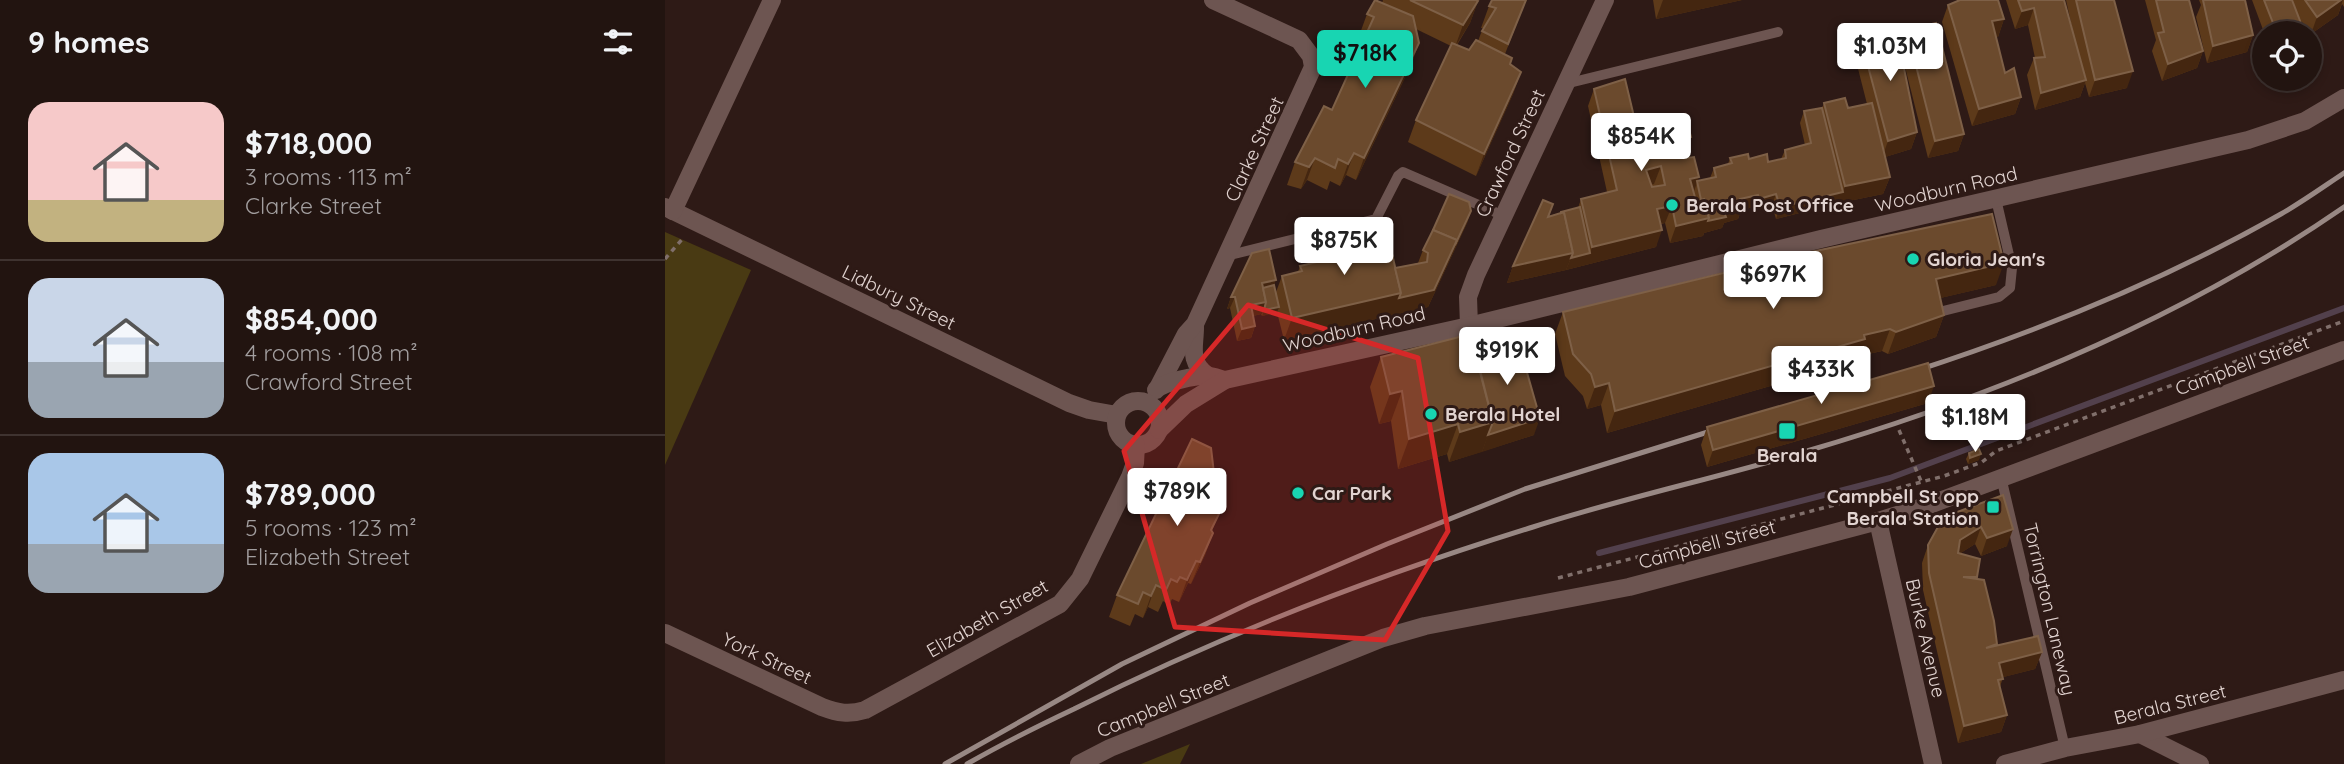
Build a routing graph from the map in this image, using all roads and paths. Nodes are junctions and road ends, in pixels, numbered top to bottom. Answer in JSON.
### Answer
{"nodes":[{"id":1,"x":772,"y":0,"type":"edge"},
{"id":2,"x":1213,"y":0,"type":"edge"},
{"id":3,"x":1605,"y":0,"type":"edge"},
{"id":4,"x":1778,"y":32,"type":"dead end"},
{"id":5,"x":1565,"y":85,"type":"junction"},
{"id":6,"x":2344,"y":99,"type":"edge"},
{"id":7,"x":1996,"y":199,"type":"junction"},
{"id":8,"x":669,"y":209,"type":"edge"},
{"id":9,"x":1504,"y":216,"type":"junction"},
{"id":10,"x":697,"y":222,"type":"junction"},
{"id":11,"x":1226,"y":256,"type":"junction"},
{"id":12,"x":665,"y":259,"type":"edge"},
{"id":13,"x":1931,"y":314,"type":"edge"},
{"id":14,"x":2344,"y":321,"type":"edge"},
{"id":15,"x":1195,"y":324,"type":"junction"},
{"id":16,"x":1469,"y":326,"type":"junction"},
{"id":17,"x":2344,"y":350,"type":"edge"},
{"id":18,"x":1207,"y":375,"type":"junction"},
{"id":19,"x":1225,"y":380,"type":"junction"},
{"id":20,"x":1159,"y":386,"type":"junction"},
{"id":21,"x":1147,"y":402,"type":"junction"},
{"id":22,"x":1117,"y":415,"type":"junction"},
{"id":23,"x":1159,"y":430,"type":"junction"},
{"id":24,"x":1899,"y":430,"type":"dead end"},
{"id":25,"x":1136,"y":445,"type":"junction"},
{"id":26,"x":2001,"y":478,"type":"junction"},
{"id":27,"x":1921,"y":481,"type":"junction"},
{"id":28,"x":1878,"y":521,"type":"junction"},
{"id":29,"x":1558,"y":578,"type":"dead end"},
{"id":30,"x":665,"y":633,"type":"edge"},
{"id":31,"x":2344,"y":680,"type":"edge"},
{"id":32,"x":853,"y":714,"type":"joint"},
{"id":33,"x":2140,"y":734,"type":"junction"},
{"id":34,"x":2065,"y":748,"type":"junction"},
{"id":35,"x":1079,"y":764,"type":"edge"},
{"id":36,"x":1933,"y":764,"type":"edge"},
{"id":37,"x":2005,"y":764,"type":"edge"},
{"id":38,"x":2200,"y":764,"type":"edge"}],
"edges":[{"from":1,"to":8,"type":"street"},
{"from":2,"to":11,"type":"street","name":"Clarke Street"},
{"from":3,"to":5,"type":"street","name":"Crawford Street"},
{"from":4,"to":5,"type":"lane"},
{"from":5,"to":9,"type":"street","name":"Crawford Street"},
{"from":6,"to":7,"type":"street","name":"Woodburn Road"},
{"from":7,"to":13,"type":"lane"},
{"from":7,"to":16,"type":"street","name":"Woodburn Road"},
{"from":8,"to":10,"type":"street","name":"Lidbury Street"},
{"from":9,"to":11,"type":"lane"},
{"from":9,"to":16,"type":"street","name":"Crawford Street"},
{"from":10,"to":12,"type":"path"},
{"from":10,"to":22,"type":"street","name":"Lidbury Street"},
{"from":11,"to":15,"type":"street","name":"Clarke Street"},
{"from":14,"to":27,"type":"path"},
{"from":15,"to":18,"type":"street","name":"Clarke Street"},
{"from":15,"to":20,"type":"street","name":"Clarke Street"},
{"from":16,"to":19,"type":"street","name":"Woodburn Road"},
{"from":17,"to":26,"type":"street","name":"Campbell Street"},
{"from":18,"to":19,"type":"street","name":"Woodburn Road"},
{"from":18,"to":20,"type":"street","name":"Woodburn Road"},
{"from":19,"to":23,"type":"street","name":"Woodburn Road"},
{"from":20,"to":21,"type":"street"},
{"from":21,"to":22,"type":"street"},
{"from":21,"to":23,"type":"street"},
{"from":22,"to":25,"type":"street"},
{"from":23,"to":25,"type":"street"},
{"from":24,"to":27,"type":"path"},
{"from":25,"to":32,"type":"street","name":"Elizabeth Street"},
{"from":26,"to":28,"type":"street","name":"Campbell Street"},
{"from":26,"to":34,"type":"lane","name":"Torrington Laneway"},
{"from":27,"to":29,"type":"path"},
{"from":28,"to":35,"type":"street","name":"Campbell Street"},
{"from":28,"to":36,"type":"street","name":"Burke Avenue"},
{"from":30,"to":32,"type":"street","name":"York Street"},
{"from":31,"to":33,"type":"street","name":"Berala Street"},
{"from":33,"to":34,"type":"street","name":"Berala Street"},
{"from":33,"to":38,"type":"street"},
{"from":34,"to":37,"type":"street","name":"Berala Street"}]}
